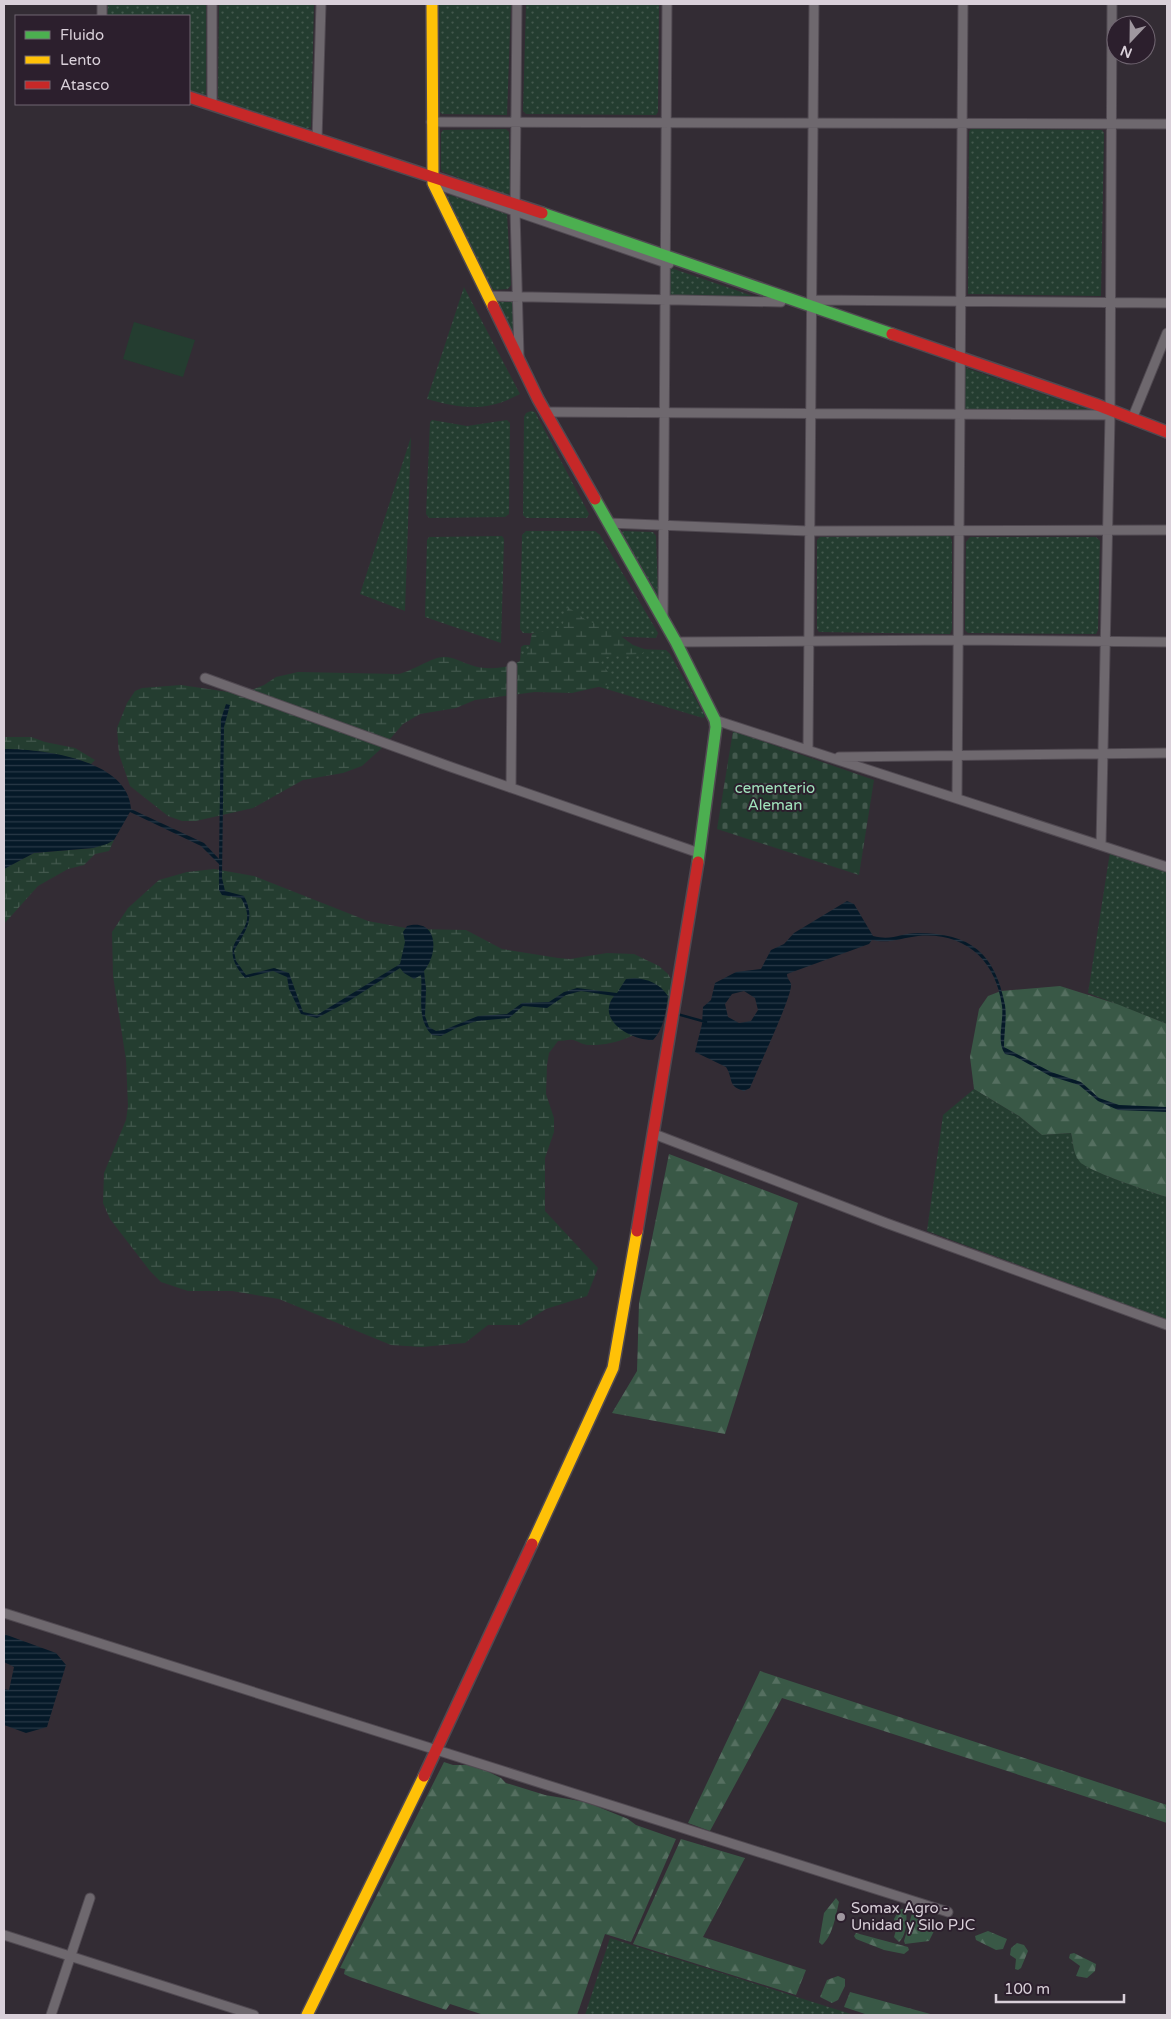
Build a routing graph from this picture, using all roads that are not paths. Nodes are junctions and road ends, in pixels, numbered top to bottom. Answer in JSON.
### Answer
{"nodes":[{"id":1,"x":212,"y":4,"type":"edge"},
{"id":2,"x":321,"y":4,"type":"edge"},
{"id":3,"x":432,"y":4,"type":"edge"},
{"id":4,"x":517,"y":4,"type":"edge"},
{"id":5,"x":667,"y":4,"type":"edge"},
{"id":6,"x":814,"y":4,"type":"edge"},
{"id":7,"x":963,"y":4,"type":"edge"},
{"id":8,"x":1112,"y":4,"type":"edge"},
{"id":9,"x":190,"y":97,"type":"edge"},
{"id":10,"x":212,"y":104,"type":"junction"},
{"id":11,"x":432,"y":122,"type":"junction"},
{"id":12,"x":516,"y":122,"type":"junction"},
{"id":13,"x":665,"y":123,"type":"junction"},
{"id":14,"x":813,"y":123,"type":"junction"},
{"id":15,"x":962,"y":124,"type":"junction"},
{"id":16,"x":1111,"y":124,"type":"junction"},
{"id":17,"x":1167,"y":124,"type":"edge"},
{"id":18,"x":317,"y":140,"type":"junction"},
{"id":19,"x":432,"y":179,"type":"junction"},
{"id":20,"x":515,"y":208,"type":"junction"},
{"id":21,"x":664,"y":259,"type":"junction"},
{"id":22,"x":487,"y":296,"type":"junction"},
{"id":23,"x":517,"y":297,"type":"junction"},
{"id":24,"x":664,"y":300,"type":"junction"},
{"id":25,"x":781,"y":302,"type":"junction"},
{"id":26,"x":960,"y":302,"type":"junction"},
{"id":27,"x":1110,"y":303,"type":"junction"},
{"id":28,"x":1167,"y":303,"type":"edge"},
{"id":29,"x":811,"y":306,"type":"junction"},
{"id":30,"x":1167,"y":332,"type":"edge"},
{"id":31,"x":519,"y":360,"type":"junction"},
{"id":32,"x":960,"y":360,"type":"junction"},
{"id":33,"x":546,"y":412,"type":"junction"},
{"id":34,"x":1108,"y":412,"type":"junction"},
{"id":35,"x":664,"y":413,"type":"junction"},
{"id":36,"x":810,"y":414,"type":"junction"},
{"id":37,"x":960,"y":414,"type":"junction"},
{"id":38,"x":1132,"y":419,"type":"junction"},
{"id":39,"x":1167,"y":432,"type":"edge"},
{"id":40,"x":608,"y":523,"type":"junction"},
{"id":41,"x":663,"y":526,"type":"junction"},
{"id":42,"x":1108,"y":530,"type":"junction"},
{"id":43,"x":1167,"y":530,"type":"edge"},
{"id":44,"x":809,"y":531,"type":"junction"},
{"id":45,"x":959,"y":531,"type":"junction"},
{"id":46,"x":663,"y":618,"type":"junction"},
{"id":47,"x":958,"y":640,"type":"junction"},
{"id":48,"x":809,"y":641,"type":"junction"},
{"id":49,"x":676,"y":642,"type":"junction"},
{"id":50,"x":1105,"y":642,"type":"junction"},
{"id":51,"x":1167,"y":642,"type":"edge"},
{"id":52,"x":512,"y":666,"type":"dead end"},
{"id":53,"x":205,"y":678,"type":"dead end"},
{"id":54,"x":715,"y":720,"type":"junction"},
{"id":55,"x":808,"y":749,"type":"junction"},
{"id":56,"x":1103,"y":753,"type":"junction"},
{"id":57,"x":1167,"y":753,"type":"edge"},
{"id":58,"x":957,"y":755,"type":"junction"},
{"id":59,"x":831,"y":757,"type":"junction"},
{"id":60,"x":511,"y":788,"type":"junction"},
{"id":61,"x":957,"y":797,"type":"junction"},
{"id":62,"x":1101,"y":845,"type":"junction"},
{"id":63,"x":699,"y":852,"type":"junction"},
{"id":64,"x":1167,"y":866,"type":"edge"},
{"id":65,"x":654,"y":1134,"type":"junction"},
{"id":66,"x":1167,"y":1325,"type":"edge"},
{"id":67,"x":4,"y":1613,"type":"edge"},
{"id":68,"x":437,"y":1750,"type":"junction"},
{"id":69,"x":90,"y":1898,"type":"dead end"},
{"id":70,"x":948,"y":1912,"type":"dead end"},
{"id":71,"x":4,"y":1935,"type":"edge"},
{"id":72,"x":71,"y":1955,"type":"junction"},
{"id":73,"x":51,"y":2015,"type":"edge"},
{"id":74,"x":254,"y":2015,"type":"edge"},
{"id":75,"x":307,"y":2015,"type":"edge"}],
"edges":[{"from":1,"to":10,"type":"street"},
{"from":2,"to":18,"type":"street"},
{"from":3,"to":11,"type":"street"},
{"from":4,"to":12,"type":"street"},
{"from":5,"to":13,"type":"street"},
{"from":6,"to":14,"type":"street"},
{"from":7,"to":15,"type":"street"},
{"from":8,"to":16,"type":"street"},
{"from":9,"to":10,"type":"street"},
{"from":10,"to":18,"type":"street"},
{"from":11,"to":12,"type":"street"},
{"from":11,"to":19,"type":"street"},
{"from":12,"to":13,"type":"street"},
{"from":12,"to":20,"type":"street"},
{"from":13,"to":14,"type":"street"},
{"from":13,"to":21,"type":"street"},
{"from":14,"to":15,"type":"street"},
{"from":14,"to":29,"type":"street"},
{"from":15,"to":16,"type":"street"},
{"from":15,"to":26,"type":"street"},
{"from":16,"to":17,"type":"street"},
{"from":16,"to":27,"type":"street"},
{"from":18,"to":19,"type":"street"},
{"from":19,"to":20,"type":"street"},
{"from":19,"to":22,"type":"street"},
{"from":20,"to":21,"type":"street"},
{"from":20,"to":23,"type":"street"},
{"from":21,"to":24,"type":"street"},
{"from":21,"to":25,"type":"street"},
{"from":21,"to":29,"type":"street"},
{"from":22,"to":23,"type":"street"},
{"from":22,"to":31,"type":"street"},
{"from":23,"to":24,"type":"street"},
{"from":23,"to":31,"type":"street"},
{"from":24,"to":25,"type":"street"},
{"from":24,"to":35,"type":"street"},
{"from":25,"to":29,"type":"street"},
{"from":26,"to":27,"type":"street"},
{"from":26,"to":29,"type":"street"},
{"from":26,"to":32,"type":"street"},
{"from":27,"to":28,"type":"street"},
{"from":27,"to":34,"type":"street"},
{"from":29,"to":32,"type":"street"},
{"from":29,"to":36,"type":"street"},
{"from":30,"to":38,"type":"street"},
{"from":31,"to":33,"type":"street"},
{"from":32,"to":34,"type":"street"},
{"from":32,"to":37,"type":"street"},
{"from":33,"to":35,"type":"street"},
{"from":33,"to":40,"type":"street"},
{"from":34,"to":37,"type":"street"},
{"from":34,"to":38,"type":"street"},
{"from":34,"to":42,"type":"street"},
{"from":35,"to":36,"type":"street"},
{"from":35,"to":41,"type":"street"},
{"from":36,"to":37,"type":"street"},
{"from":36,"to":44,"type":"street"},
{"from":37,"to":45,"type":"street"},
{"from":38,"to":39,"type":"street"},
{"from":40,"to":41,"type":"street"},
{"from":40,"to":46,"type":"street"},
{"from":41,"to":44,"type":"street"},
{"from":41,"to":46,"type":"street"},
{"from":42,"to":43,"type":"street"},
{"from":42,"to":45,"type":"street"},
{"from":42,"to":50,"type":"street"},
{"from":44,"to":45,"type":"street"},
{"from":44,"to":48,"type":"street"},
{"from":45,"to":47,"type":"street"},
{"from":46,"to":49,"type":"street"},
{"from":47,"to":48,"type":"street"},
{"from":47,"to":50,"type":"street"},
{"from":47,"to":58,"type":"street"},
{"from":48,"to":49,"type":"street"},
{"from":48,"to":55,"type":"street"},
{"from":49,"to":54,"type":"street"},
{"from":50,"to":51,"type":"street"},
{"from":50,"to":56,"type":"street"},
{"from":52,"to":60,"type":"street"},
{"from":53,"to":60,"type":"street"},
{"from":54,"to":55,"type":"street"},
{"from":54,"to":63,"type":"street"},
{"from":55,"to":59,"type":"street"},
{"from":56,"to":57,"type":"street"},
{"from":56,"to":58,"type":"street"},
{"from":56,"to":62,"type":"street"},
{"from":58,"to":59,"type":"street"},
{"from":58,"to":61,"type":"street"},
{"from":59,"to":61,"type":"street"},
{"from":60,"to":63,"type":"street"},
{"from":61,"to":62,"type":"street"},
{"from":62,"to":64,"type":"street"},
{"from":63,"to":65,"type":"street"},
{"from":65,"to":66,"type":"street"},
{"from":65,"to":68,"type":"street"},
{"from":67,"to":68,"type":"street"},
{"from":68,"to":70,"type":"street"},
{"from":68,"to":75,"type":"street"},
{"from":69,"to":72,"type":"street"},
{"from":71,"to":72,"type":"street"},
{"from":72,"to":73,"type":"street"},
{"from":72,"to":74,"type":"street"}]}
